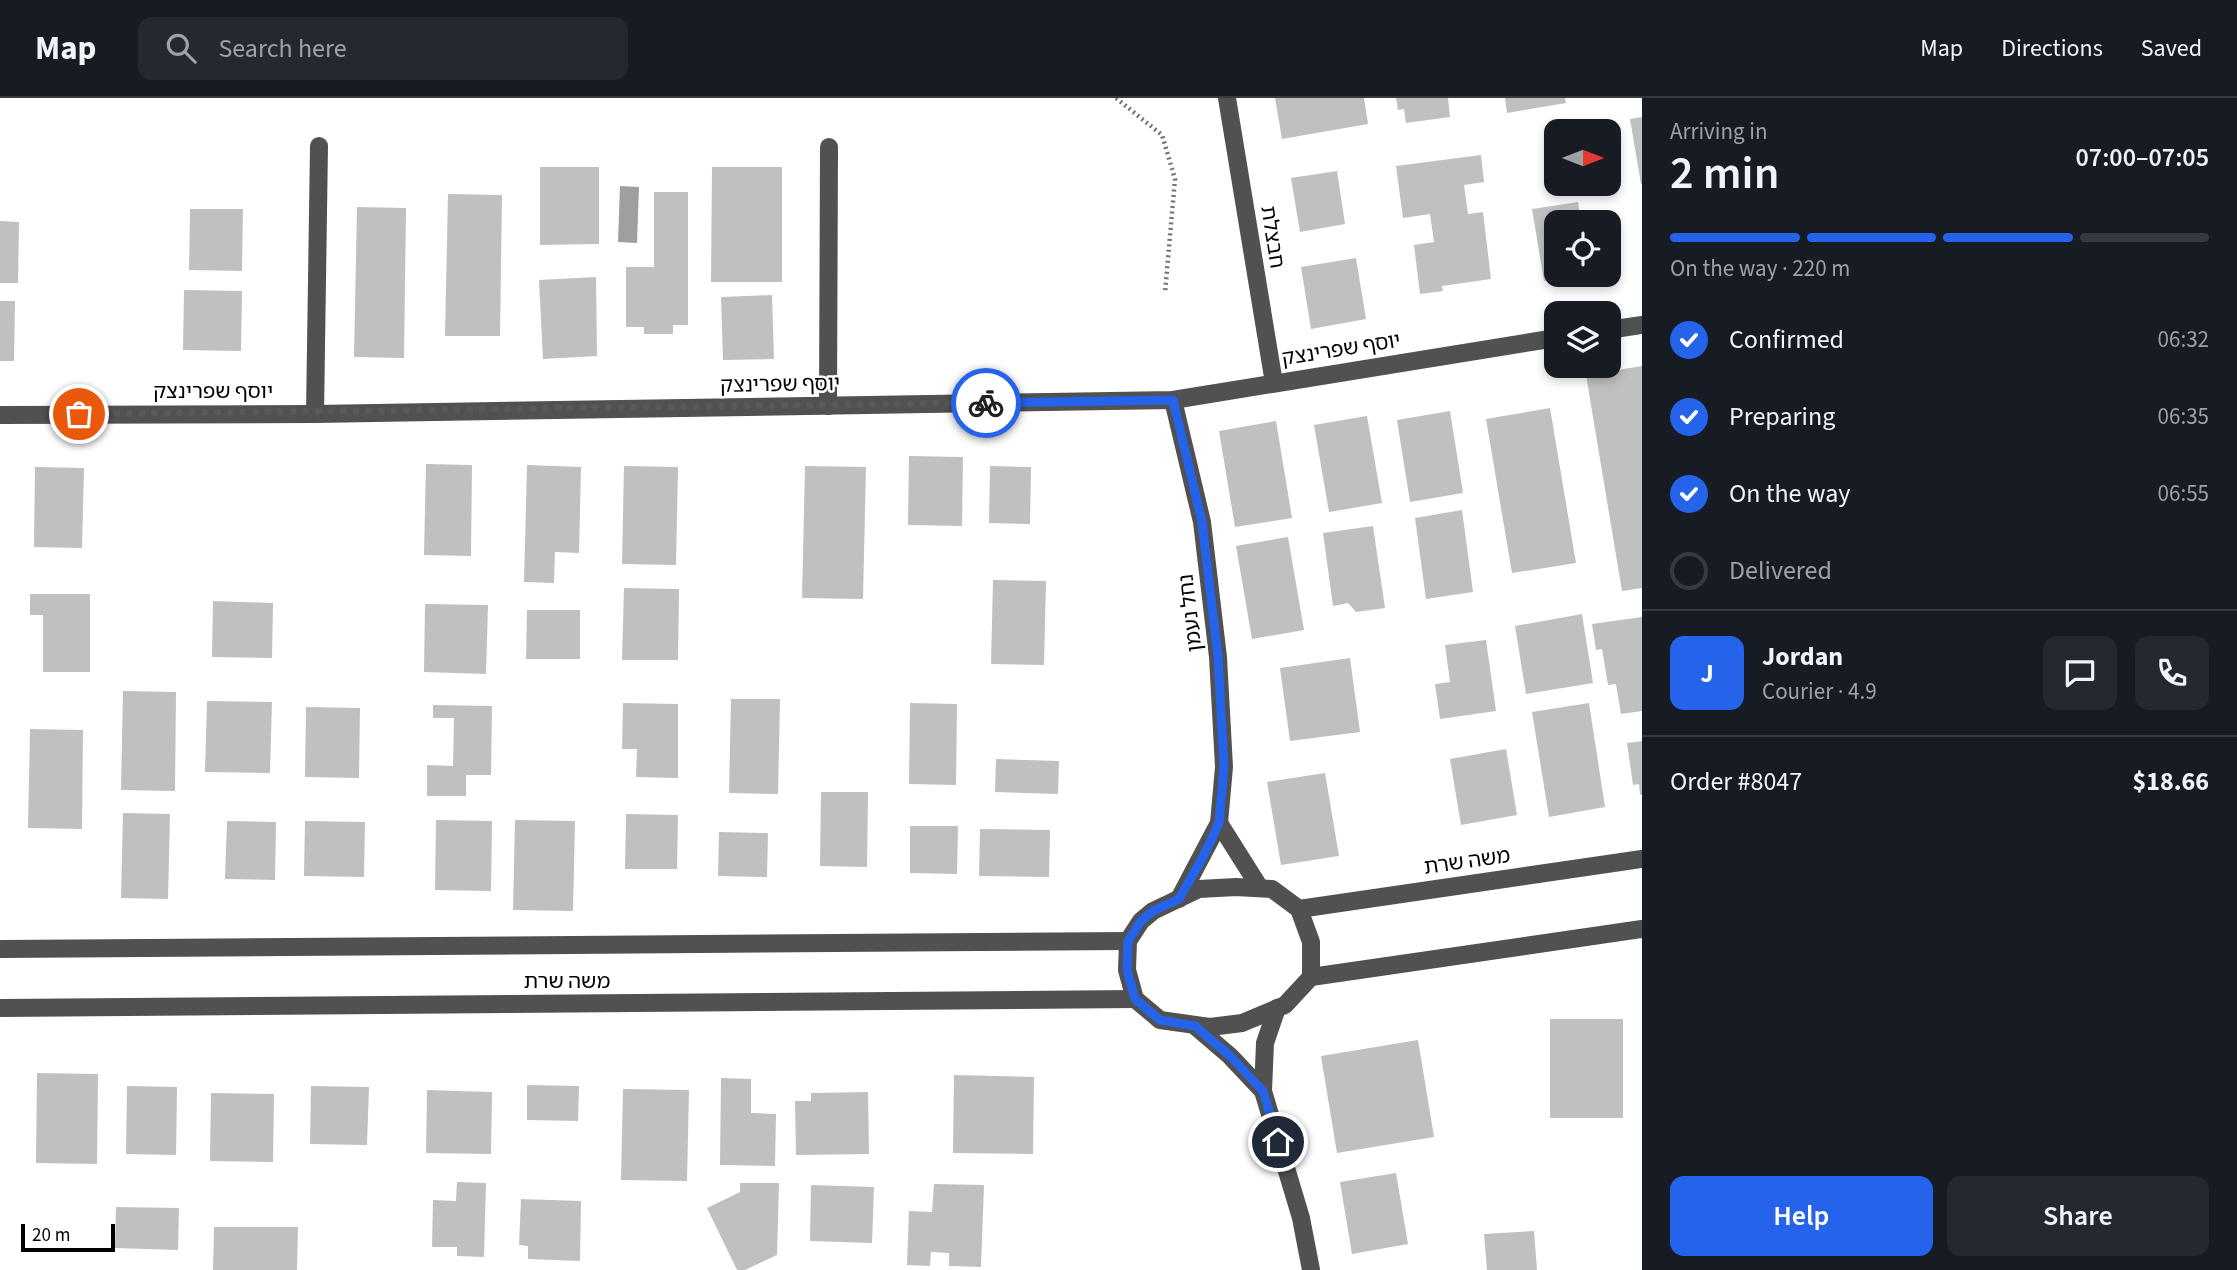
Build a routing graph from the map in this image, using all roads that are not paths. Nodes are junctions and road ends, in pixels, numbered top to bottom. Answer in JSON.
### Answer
{"nodes":[{"id":1,"x":1227,"y":98,"type":"edge"},
{"id":2,"x":319,"y":146,"type":"dead end"},
{"id":3,"x":829,"y":147,"type":"dead end"},
{"id":4,"x":1642,"y":325,"type":"edge"},
{"id":5,"x":1621,"y":328,"type":"edge"},
{"id":6,"x":1544,"y":340,"type":"edge"},
{"id":7,"x":1274,"y":383,"type":"junction"},
{"id":8,"x":1173,"y":400,"type":"junction"},
{"id":9,"x":828,"y":405,"type":"junction"},
{"id":10,"x":314,"y":414,"type":"junction"},
{"id":11,"x":0,"y":415,"type":"edge"},
{"id":12,"x":1219,"y":823,"type":"junction"},
{"id":13,"x":1642,"y":859,"type":"edge"},
{"id":14,"x":1260,"y":888,"type":"junction"},
{"id":15,"x":1179,"y":899,"type":"junction"},
{"id":16,"x":1299,"y":909,"type":"junction"},
{"id":17,"x":1642,"y":929,"type":"edge"},
{"id":18,"x":1128,"y":941,"type":"junction"},
{"id":19,"x":0,"y":949,"type":"edge"},
{"id":20,"x":1311,"y":977,"type":"junction"},
{"id":21,"x":1135,"y":999,"type":"junction"},
{"id":22,"x":1277,"y":1008,"type":"junction"},
{"id":23,"x":0,"y":1009,"type":"edge"},
{"id":24,"x":1195,"y":1026,"type":"junction"},
{"id":25,"x":1263,"y":1091,"type":"junction"},
{"id":26,"x":1311,"y":1270,"type":"edge"}],
"edges":[{"from":1,"to":7,"type":"street","name":"חבצלת"},
{"from":2,"to":10,"type":"street"},
{"from":3,"to":9,"type":"street"},
{"from":4,"to":5,"type":"street"},
{"from":6,"to":7,"type":"street","name":"יוסף שפרינצק"},
{"from":7,"to":8,"type":"street","name":"יוסף שפרינצק"},
{"from":8,"to":9,"type":"street","name":"יוסף שפרינצק"},
{"from":8,"to":12,"type":"street","name":"נחל נעמן"},
{"from":9,"to":10,"type":"street","name":"יוסף שפרינצק"},
{"from":10,"to":11,"type":"street","name":"יוסף שפרינצק"},
{"from":12,"to":14,"type":"street"},
{"from":12,"to":15,"type":"street","name":"נחל נעמן"},
{"from":13,"to":16,"type":"street","name":"משה שרת"},
{"from":14,"to":15,"type":"street"},
{"from":14,"to":16,"type":"street"},
{"from":15,"to":18,"type":"street"},
{"from":16,"to":20,"type":"street"},
{"from":17,"to":20,"type":"street"},
{"from":18,"to":19,"type":"street","name":"משה שרת"},
{"from":18,"to":21,"type":"street"},
{"from":20,"to":22,"type":"street"},
{"from":21,"to":23,"type":"street","name":"משה שרת"},
{"from":21,"to":24,"type":"street"},
{"from":22,"to":24,"type":"street"},
{"from":22,"to":25,"type":"street"},
{"from":24,"to":25,"type":"street"},
{"from":25,"to":26,"type":"street"}]}
